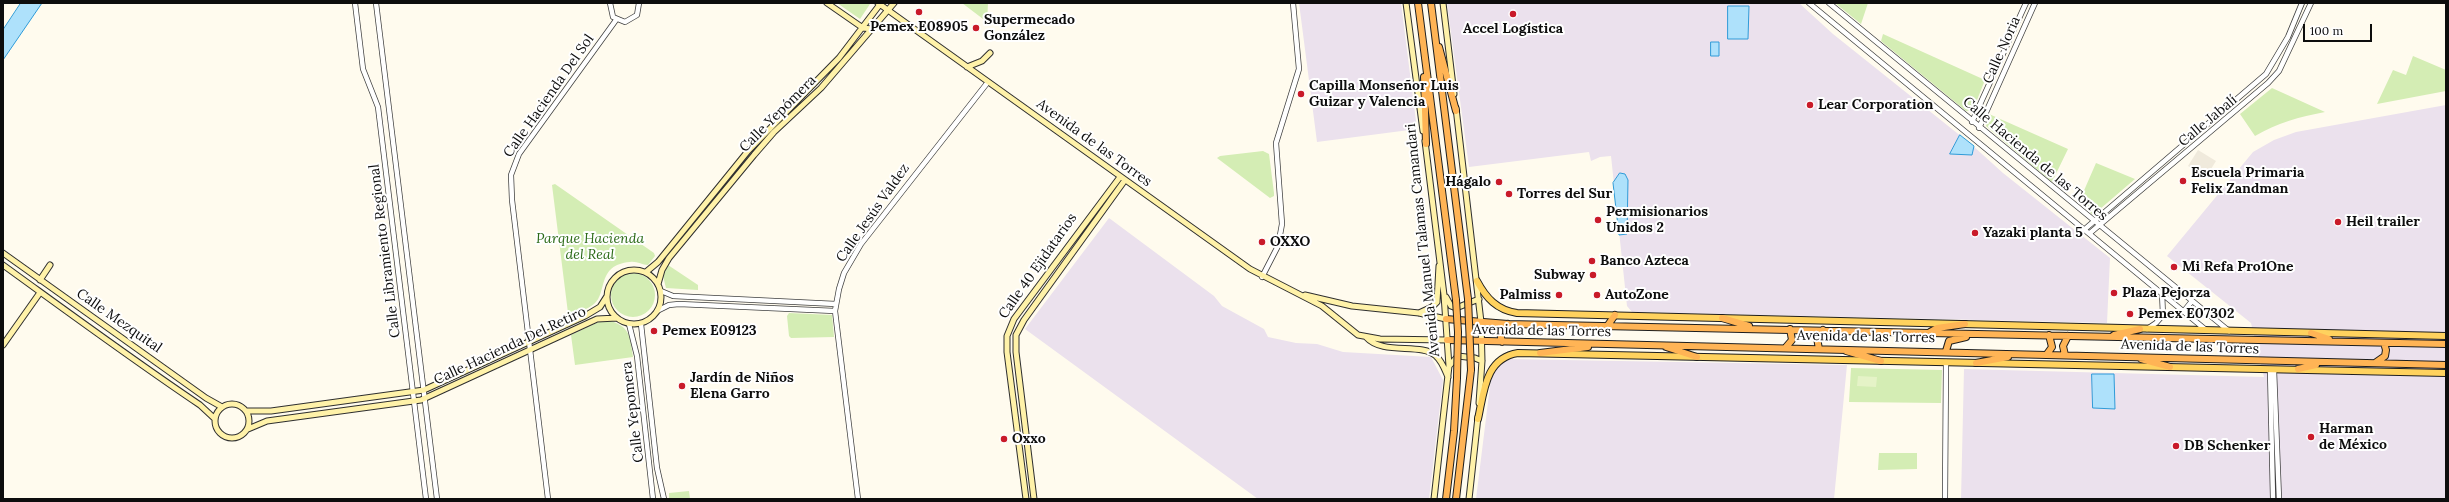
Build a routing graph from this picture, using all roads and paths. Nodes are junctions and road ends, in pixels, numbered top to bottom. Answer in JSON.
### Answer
{"nodes":[{"id":1,"x":355,"y":3,"type":"edge"},
{"id":2,"x":376,"y":3,"type":"edge"},
{"id":3,"x":610,"y":3,"type":"edge"},
{"id":4,"x":638,"y":3,"type":"edge"},
{"id":5,"x":827,"y":3,"type":"edge"},
{"id":6,"x":880,"y":3,"type":"edge"},
{"id":7,"x":894,"y":3,"type":"edge"},
{"id":8,"x":1293,"y":3,"type":"edge"},
{"id":9,"x":1406,"y":3,"type":"edge"},
{"id":10,"x":1418,"y":3,"type":"edge"},
{"id":11,"x":1431,"y":3,"type":"edge"},
{"id":12,"x":1443,"y":3,"type":"edge"},
{"id":13,"x":1809,"y":3,"type":"edge"},
{"id":14,"x":1829,"y":3,"type":"edge"},
{"id":15,"x":2026,"y":3,"type":"edge"},
{"id":16,"x":2035,"y":3,"type":"edge"},
{"id":17,"x":2302,"y":3,"type":"edge"},
{"id":18,"x":2312,"y":3,"type":"edge"},
{"id":19,"x":888,"y":10,"type":"junction"},
{"id":20,"x":616,"y":20,"type":"junction"},
{"id":21,"x":863,"y":28,"type":"junction"},
{"id":22,"x":872,"y":29,"type":"junction"},
{"id":23,"x":1436,"y":38,"type":"junction"},
{"id":24,"x":1424,"y":46,"type":"junction"},
{"id":25,"x":990,"y":53,"type":"dead end"},
{"id":26,"x":967,"y":67,"type":"junction"},
{"id":27,"x":988,"y":82,"type":"junction"},
{"id":28,"x":1456,"y":111,"type":"junction"},
{"id":29,"x":1972,"y":122,"type":"junction"},
{"id":30,"x":1979,"y":128,"type":"junction"},
{"id":31,"x":1426,"y":144,"type":"junction"},
{"id":32,"x":1120,"y":176,"type":"junction"},
{"id":33,"x":1125,"y":180,"type":"junction"},
{"id":34,"x":2093,"y":221,"type":"junction"},
{"id":35,"x":2098,"y":226,"type":"junction"},
{"id":36,"x":2085,"y":229,"type":"junction"},
{"id":37,"x":2090,"y":233,"type":"junction"},
{"id":38,"x":3,"y":253,"type":"edge"},
{"id":39,"x":1440,"y":257,"type":"junction"},
{"id":40,"x":50,"y":265,"type":"dead end"},
{"id":41,"x":3,"y":266,"type":"edge"},
{"id":42,"x":646,"y":272,"type":"junction"},
{"id":43,"x":1262,"y":277,"type":"junction"},
{"id":44,"x":40,"y":280,"type":"junction"},
{"id":45,"x":1477,"y":281,"type":"junction"},
{"id":46,"x":658,"y":284,"type":"junction"},
{"id":47,"x":661,"y":291,"type":"junction"},
{"id":48,"x":2162,"y":293,"type":"junction"},
{"id":49,"x":39,"y":294,"type":"junction"},
{"id":50,"x":1299,"y":294,"type":"junction"},
{"id":51,"x":1444,"y":295,"type":"junction"},
{"id":52,"x":607,"y":296,"type":"junction"},
{"id":53,"x":1479,"y":299,"type":"junction"},
{"id":54,"x":2192,"y":301,"type":"junction"},
{"id":55,"x":836,"y":304,"type":"junction"},
{"id":56,"x":657,"y":311,"type":"junction"},
{"id":57,"x":835,"y":311,"type":"junction"},
{"id":58,"x":2184,"y":311,"type":"junction"},
{"id":59,"x":1419,"y":313,"type":"junction"},
{"id":60,"x":1615,"y":316,"type":"junction"},
{"id":61,"x":618,"y":318,"type":"junction"},
{"id":62,"x":1722,"y":318,"type":"junction"},
{"id":63,"x":1446,"y":319,"type":"junction"},
{"id":64,"x":1481,"y":322,"type":"junction"},
{"id":65,"x":629,"y":324,"type":"junction"},
{"id":66,"x":641,"y":324,"type":"junction"},
{"id":67,"x":1508,"y":324,"type":"junction"},
{"id":68,"x":1965,"y":324,"type":"junction"},
{"id":69,"x":1608,"y":326,"type":"junction"},
{"id":70,"x":1758,"y":329,"type":"junction"},
{"id":71,"x":1790,"y":329,"type":"junction"},
{"id":72,"x":2143,"y":329,"type":"junction"},
{"id":73,"x":1823,"y":330,"type":"junction"},
{"id":74,"x":2206,"y":330,"type":"junction"},
{"id":75,"x":2229,"y":331,"type":"junction"},
{"id":76,"x":1930,"y":333,"type":"junction"},
{"id":77,"x":2311,"y":333,"type":"junction"},
{"id":78,"x":1990,"y":334,"type":"junction"},
{"id":79,"x":2049,"y":335,"type":"junction"},
{"id":80,"x":2068,"y":336,"type":"junction"},
{"id":81,"x":2446,"y":336,"type":"edge"},
{"id":82,"x":1366,"y":337,"type":"junction"},
{"id":83,"x":2104,"y":337,"type":"junction"},
{"id":84,"x":1447,"y":340,"type":"junction"},
{"id":85,"x":530,"y":341,"type":"junction"},
{"id":86,"x":1482,"y":342,"type":"junction"},
{"id":87,"x":1502,"y":342,"type":"junction"},
{"id":88,"x":2336,"y":342,"type":"junction"},
{"id":89,"x":2384,"y":343,"type":"junction"},
{"id":90,"x":2446,"y":344,"type":"edge"},
{"id":91,"x":3,"y":345,"type":"edge"},
{"id":92,"x":1607,"y":345,"type":"junction"},
{"id":93,"x":1661,"y":345,"type":"junction"},
{"id":94,"x":1786,"y":347,"type":"junction"},
{"id":95,"x":531,"y":349,"type":"junction"},
{"id":96,"x":1819,"y":349,"type":"junction"},
{"id":97,"x":1836,"y":349,"type":"junction"},
{"id":98,"x":1946,"y":351,"type":"junction"},
{"id":99,"x":1540,"y":353,"type":"junction"},
{"id":100,"x":2019,"y":354,"type":"junction"},
{"id":101,"x":2047,"y":354,"type":"junction"},
{"id":102,"x":2064,"y":355,"type":"junction"},
{"id":103,"x":1697,"y":357,"type":"junction"},
{"id":104,"x":2130,"y":357,"type":"junction"},
{"id":105,"x":1482,"y":361,"type":"junction"},
{"id":106,"x":1881,"y":361,"type":"junction"},
{"id":107,"x":1946,"y":362,"type":"junction"},
{"id":108,"x":1976,"y":363,"type":"junction"},
{"id":109,"x":2326,"y":363,"type":"junction"},
{"id":110,"x":2373,"y":364,"type":"junction"},
{"id":111,"x":2446,"y":365,"type":"edge"},
{"id":112,"x":1449,"y":366,"type":"junction"},
{"id":113,"x":2170,"y":367,"type":"junction"},
{"id":114,"x":2298,"y":369,"type":"junction"},
{"id":115,"x":2272,"y":370,"type":"junction"},
{"id":116,"x":2446,"y":373,"type":"edge"},
{"id":117,"x":1449,"y":379,"type":"junction"},
{"id":118,"x":424,"y":390,"type":"junction"},
{"id":119,"x":413,"y":392,"type":"junction"},
{"id":120,"x":425,"y":399,"type":"junction"},
{"id":121,"x":414,"y":402,"type":"junction"},
{"id":122,"x":222,"y":407,"type":"junction"},
{"id":123,"x":246,"y":411,"type":"junction"},
{"id":124,"x":215,"y":419,"type":"junction"},
{"id":125,"x":1478,"y":419,"type":"junction"},
{"id":126,"x":248,"y":429,"type":"junction"},
{"id":127,"x":426,"y":499,"type":"edge"},
{"id":128,"x":437,"y":499,"type":"edge"},
{"id":129,"x":548,"y":499,"type":"edge"},
{"id":130,"x":653,"y":499,"type":"edge"},
{"id":131,"x":664,"y":499,"type":"edge"},
{"id":132,"x":858,"y":499,"type":"edge"},
{"id":133,"x":1026,"y":499,"type":"edge"},
{"id":134,"x":1034,"y":499,"type":"edge"},
{"id":135,"x":1434,"y":499,"type":"edge"},
{"id":136,"x":1446,"y":499,"type":"edge"},
{"id":137,"x":1456,"y":499,"type":"edge"},
{"id":138,"x":1469,"y":499,"type":"edge"},
{"id":139,"x":1945,"y":499,"type":"edge"},
{"id":140,"x":2273,"y":499,"type":"edge"},
{"id":141,"x":2279,"y":499,"type":"edge"}],
"edges":[{"from":1,"to":119,"type":"street","name":"Calle Libramiento Regional"},
{"from":2,"to":118,"type":"street","name":"Calle Libramiento Regional"},
{"from":3,"to":20,"type":"street"},
{"from":4,"to":20,"type":"street"},
{"from":5,"to":21,"type":"main road"},
{"from":6,"to":19,"type":"main road","name":"Avenida de las Torres"},
{"from":6,"to":21,"type":"main road","name":"Calle Yepómera"},
{"from":7,"to":19,"type":"main road","name":"Calle Yepómera"},
{"from":8,"to":43,"type":"street"},
{"from":9,"to":31,"type":"main road","name":"Avenida Manuel Talamas Camandari"},
{"from":10,"to":24,"type":"highway"},
{"from":11,"to":23,"type":"highway"},
{"from":12,"to":28,"type":"main road"},
{"from":13,"to":36,"type":"street","name":"Calle Hacienda de las Torres"},
{"from":14,"to":29,"type":"street","name":"Calle Hacienda de las Torres"},
{"from":15,"to":29,"type":"street","name":"Calle Noria"},
{"from":16,"to":30,"type":"street","name":"Calle Noria"},
{"from":17,"to":34,"type":"street","name":"Calle Jabalí"},
{"from":18,"to":35,"type":"street","name":"Calle Jabalí"},
{"from":19,"to":22,"type":"main road","name":"Calle Yepómera"},
{"from":19,"to":26,"type":"main road","name":"Avenida de las Torres"},
{"from":20,"to":85,"type":"street","name":"Calle Hacienda Del Sol"},
{"from":21,"to":22,"type":"main road"},
{"from":21,"to":42,"type":"main road","name":"Calle Yepómera"},
{"from":22,"to":46,"type":"main road","name":"Calle Yepómera"},
{"from":23,"to":28,"type":"highway"},
{"from":23,"to":137,"type":"highway","bridge":true},
{"from":24,"to":31,"type":"highway"},
{"from":24,"to":136,"type":"highway","bridge":true},
{"from":25,"to":26,"type":"main road"},
{"from":26,"to":27,"type":"main road","name":"Avenida de las Torres"},
{"from":27,"to":32,"type":"main road","name":"Avenida de las Torres"},
{"from":27,"to":55,"type":"street","name":"Calle Jesús Valdez"},
{"from":28,"to":45,"type":"main road"},
{"from":29,"to":30,"type":"street","name":"Calle Hacienda de las Torres"},
{"from":30,"to":34,"type":"street","name":"Calle Hacienda de las Torres"},
{"from":31,"to":39,"type":"main road","name":"Avenida Manuel Talamas Camandari"},
{"from":32,"to":33,"type":"main road","name":"Avenida de las Torres"},
{"from":32,"to":133,"type":"main road","name":"Calle 40 Ejidatarios"},
{"from":33,"to":43,"type":"main road","name":"Avenida de las Torres"},
{"from":33,"to":134,"type":"main road","name":"Calle 40 Ejidatarios"},
{"from":34,"to":35,"type":"street","name":"Calle Hacienda de las Torres"},
{"from":34,"to":36,"type":"street","name":"Calle Jabalí"},
{"from":35,"to":37,"type":"street","name":"Calle Jabalí"},
{"from":35,"to":54,"type":"street","name":"Calle Hacienda de las Torres"},
{"from":36,"to":37,"type":"street","name":"Calle Hacienda de las Torres"},
{"from":37,"to":48,"type":"street","name":"Calle Hacienda de las Torres"},
{"from":38,"to":44,"type":"main road","name":"Calle Mezquital"},
{"from":39,"to":51,"type":"main road","name":"Avenida Manuel Talamas Camandari"},
{"from":39,"to":59,"type":"main road"},
{"from":40,"to":44,"type":"main road"},
{"from":41,"to":49,"type":"main road","name":"Calle Mezquital"},
{"from":42,"to":46,"type":"main road"},
{"from":42,"to":52,"type":"main road"},
{"from":43,"to":50,"type":"main road","name":"Avenida de las Torres"},
{"from":44,"to":122,"type":"main road","name":"Calle Mezquital"},
{"from":45,"to":53,"type":"main road"},
{"from":45,"to":60,"type":"main road","name":"Avenida de las Torres"},
{"from":46,"to":47,"type":"main road"},
{"from":47,"to":55,"type":"street"},
{"from":47,"to":56,"type":"main road"},
{"from":48,"to":58,"type":"street","name":"Calle Hacienda de las Torres"},
{"from":48,"to":72,"type":"street"},
{"from":49,"to":91,"type":"main road"},
{"from":49,"to":124,"type":"main road","name":"Calle Mezquital"},
{"from":50,"to":59,"type":"main road","name":"Avenida de las Torres"},
{"from":50,"to":82,"type":"main road","name":"Avenida de las Torres"},
{"from":51,"to":53,"type":"main road"},
{"from":51,"to":63,"type":"main road","name":"Avenida Manuel Talamas Camandari"},
{"from":52,"to":61,"type":"main road"},
{"from":52,"to":85,"type":"main road","name":"Calle Hacienda Del Retiro"},
{"from":53,"to":64,"type":"main road"},
{"from":54,"to":58,"type":"street"},
{"from":54,"to":75,"type":"street","name":"Calle Hacienda de las Torres"},
{"from":55,"to":57,"type":"street","name":"Calle Jesús Valdez"},
{"from":56,"to":57,"type":"street"},
{"from":56,"to":66,"type":"main road"},
{"from":57,"to":132,"type":"street","name":"Calle Jesús Valdez"},
{"from":58,"to":74,"type":"street","name":"Calle Hacienda de las Torres"},
{"from":59,"to":63,"type":"main road","name":"Avenida de las Torres"},
{"from":60,"to":62,"type":"main road","name":"Avenida de las Torres"},
{"from":60,"to":69,"type":"highway"},
{"from":61,"to":65,"type":"main road"},
{"from":61,"to":95,"type":"main road","name":"Calle Hacienda Del Retiro"},
{"from":62,"to":68,"type":"main road","name":"Avenida de las Torres"},
{"from":62,"to":70,"type":"highway"},
{"from":63,"to":64,"type":"highway","name":"Avenida de las Torres"},
{"from":63,"to":84,"type":"main road","name":"Avenida Manuel Talamas Camandari"},
{"from":64,"to":67,"type":"highway","name":"Avenida de las Torres"},
{"from":64,"to":86,"type":"main road"},
{"from":65,"to":66,"type":"main road"},
{"from":65,"to":130,"type":"street","name":"Calle Yepomera"},
{"from":66,"to":131,"type":"street","name":"Calle Yepomera"},
{"from":67,"to":69,"type":"highway","name":"Avenida de las Torres"},
{"from":67,"to":87,"type":"highway"},
{"from":68,"to":72,"type":"main road","name":"Avenida de las Torres"},
{"from":68,"to":76,"type":"highway"},
{"from":69,"to":70,"type":"highway","name":"Avenida de las Torres"},
{"from":70,"to":71,"type":"highway","name":"Avenida de las Torres"},
{"from":71,"to":73,"type":"highway","name":"Avenida de las Torres"},
{"from":71,"to":94,"type":"highway"},
{"from":72,"to":74,"type":"main road","name":"Avenida de las Torres"},
{"from":72,"to":83,"type":"highway"},
{"from":73,"to":76,"type":"highway","name":"Avenida de las Torres"},
{"from":73,"to":96,"type":"highway"},
{"from":74,"to":75,"type":"main road","name":"Avenida de las Torres"},
{"from":75,"to":77,"type":"main road","name":"Avenida de las Torres"},
{"from":76,"to":78,"type":"highway","name":"Avenida de las Torres"},
{"from":77,"to":81,"type":"main road","name":"Avenida de las Torres"},
{"from":77,"to":88,"type":"highway"},
{"from":78,"to":79,"type":"highway","name":"Avenida de las Torres"},
{"from":78,"to":98,"type":"highway"},
{"from":79,"to":80,"type":"highway","name":"Avenida de las Torres"},
{"from":79,"to":101,"type":"highway"},
{"from":80,"to":83,"type":"highway","name":"Avenida de las Torres"},
{"from":80,"to":102,"type":"highway"},
{"from":82,"to":84,"type":"main road","name":"Avenida de las Torres"},
{"from":82,"to":117,"type":"main road"},
{"from":83,"to":88,"type":"highway","name":"Avenida de las Torres"},
{"from":84,"to":86,"type":"highway","name":"Avenida de las Torres"},
{"from":84,"to":112,"type":"main road","name":"Avenida Manuel Talamas Camandari"},
{"from":85,"to":95,"type":"street","name":"Calle Hacienda Del Sol"},
{"from":85,"to":118,"type":"main road","name":"Calle Hacienda Del Retiro"},
{"from":86,"to":87,"type":"highway","name":"Avenida de las Torres"},
{"from":86,"to":105,"type":"main road"},
{"from":87,"to":92,"type":"highway","name":"Avenida de las Torres"},
{"from":88,"to":89,"type":"highway","name":"Avenida de las Torres"},
{"from":89,"to":90,"type":"highway","name":"Avenida de las Torres"},
{"from":89,"to":110,"type":"highway"},
{"from":92,"to":93,"type":"highway","name":"Avenida de las Torres"},
{"from":92,"to":99,"type":"highway"},
{"from":93,"to":94,"type":"highway","name":"Avenida de las Torres"},
{"from":93,"to":103,"type":"highway"},
{"from":94,"to":96,"type":"highway","name":"Avenida de las Torres"},
{"from":95,"to":120,"type":"main road","name":"Calle Hacienda Del Retiro"},
{"from":95,"to":129,"type":"street","name":"Calle Hacienda Del Sol"},
{"from":96,"to":97,"type":"highway","name":"Avenida de las Torres"},
{"from":97,"to":98,"type":"highway","name":"Avenida de las Torres"},
{"from":97,"to":106,"type":"highway"},
{"from":98,"to":100,"type":"highway","name":"Avenida de las Torres"},
{"from":99,"to":103,"type":"main road","name":"Avenida de las Torres"},
{"from":99,"to":125,"type":"main road","name":"Avenida de las Torres"},
{"from":100,"to":101,"type":"highway","name":"Avenida de las Torres"},
{"from":100,"to":108,"type":"highway"},
{"from":101,"to":102,"type":"highway","name":"Avenida de las Torres"},
{"from":102,"to":104,"type":"highway","name":"Avenida de las Torres"},
{"from":103,"to":106,"type":"main road","name":"Avenida de las Torres"},
{"from":104,"to":109,"type":"highway","name":"Avenida de las Torres"},
{"from":104,"to":113,"type":"highway"},
{"from":105,"to":112,"type":"main road"},
{"from":105,"to":125,"type":"main road"},
{"from":106,"to":107,"type":"main road","name":"Avenida de las Torres"},
{"from":107,"to":108,"type":"main road","name":"Avenida de las Torres"},
{"from":107,"to":139,"type":"street"},
{"from":108,"to":113,"type":"main road","name":"Avenida de las Torres"},
{"from":109,"to":110,"type":"highway","name":"Avenida de las Torres"},
{"from":109,"to":114,"type":"highway"},
{"from":110,"to":111,"type":"highway","name":"Avenida de las Torres"},
{"from":112,"to":117,"type":"main road","name":"Avenida Manuel Talamas Camandari"},
{"from":113,"to":115,"type":"main road","name":"Avenida de las Torres"},
{"from":114,"to":115,"type":"main road","name":"Avenida de las Torres"},
{"from":114,"to":116,"type":"main road","name":"Avenida de las Torres"},
{"from":115,"to":140,"type":"street"},
{"from":115,"to":141,"type":"street"},
{"from":117,"to":135,"type":"main road","name":"Avenida Manuel Talamas Camandari"},
{"from":118,"to":119,"type":"main road","name":"Calle Hacienda Del Retiro"},
{"from":118,"to":120,"type":"street","name":"Calle Libramiento Regional"},
{"from":119,"to":121,"type":"street","name":"Calle Libramiento Regional"},
{"from":119,"to":123,"type":"main road"},
{"from":120,"to":121,"type":"main road","name":"Calle Hacienda Del Retiro"},
{"from":120,"to":128,"type":"street","name":"Calle Libramiento Regional"},
{"from":121,"to":126,"type":"main road"},
{"from":121,"to":127,"type":"street","name":"Calle Libramiento Regional"},
{"from":122,"to":123,"type":"main road"},
{"from":122,"to":124,"type":"main road"},
{"from":123,"to":126,"type":"main road"},
{"from":124,"to":126,"type":"main road"},
{"from":125,"to":138,"type":"main road"}]}
